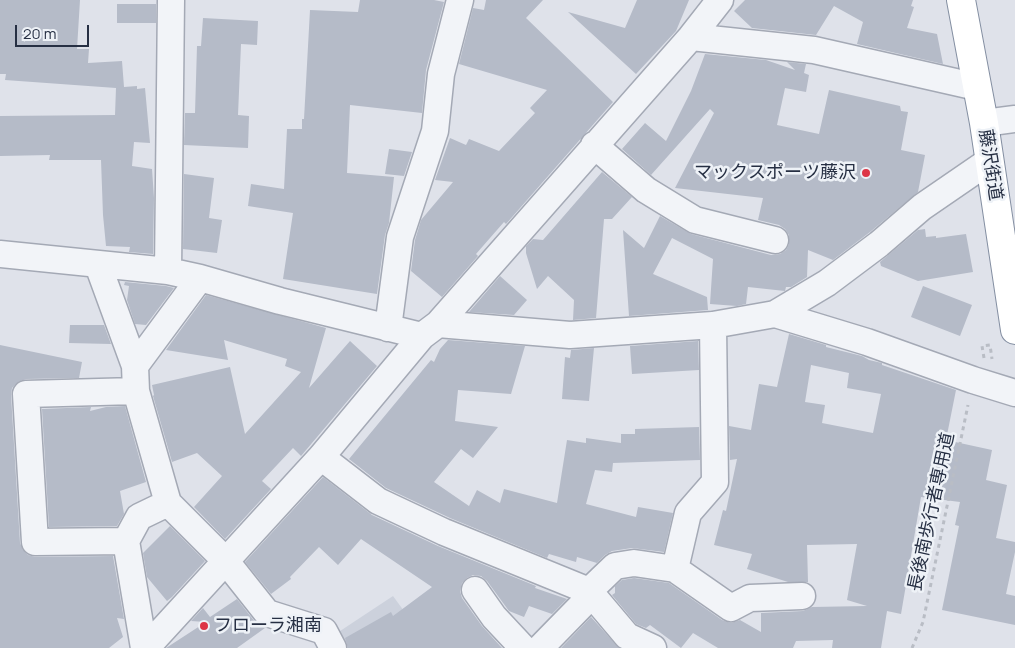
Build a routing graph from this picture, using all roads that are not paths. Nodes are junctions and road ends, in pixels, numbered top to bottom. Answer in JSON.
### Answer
{"nodes":[{"id":1,"x":171,"y":0,"type":"edge"},
{"id":2,"x":460,"y":0,"type":"edge"},
{"id":3,"x":720,"y":0,"type":"edge"},
{"id":4,"x":961,"y":0,"type":"edge"},
{"id":5,"x":691,"y":37,"type":"junction"},
{"id":6,"x":977,"y":87,"type":"junction"},
{"id":7,"x":1005,"y":117,"type":"edge"},
{"id":8,"x":594,"y":145,"type":"junction"},
{"id":9,"x":989,"y":161,"type":"junction"},
{"id":10,"x":775,"y":240,"type":"dead end"},
{"id":11,"x":0,"y":254,"type":"edge"},
{"id":12,"x":98,"y":264,"type":"junction"},
{"id":13,"x":168,"y":271,"type":"junction"},
{"id":14,"x":200,"y":278,"type":"junction"},
{"id":15,"x":775,"y":314,"type":"junction"},
{"id":16,"x":713,"y":325,"type":"junction"},
{"id":17,"x":388,"y":328,"type":"junction"},
{"id":18,"x":430,"y":330,"type":"junction"},
{"id":19,"x":1015,"y":330,"type":"edge"},
{"id":20,"x":136,"y":379,"type":"junction"},
{"id":21,"x":1015,"y":393,"type":"edge"},
{"id":22,"x":321,"y":457,"type":"junction"},
{"id":23,"x":168,"y":503,"type":"junction"},
{"id":24,"x":126,"y":541,"type":"junction"},
{"id":25,"x":225,"y":560,"type":"junction"},
{"id":26,"x":675,"y":569,"type":"junction"},
{"id":27,"x":475,"y":590,"type":"dead end"},
{"id":28,"x":589,"y":591,"type":"junction"},
{"id":29,"x":802,"y":596,"type":"dead end"},
{"id":30,"x":145,"y":648,"type":"edge"},
{"id":31,"x":332,"y":648,"type":"edge"},
{"id":32,"x":523,"y":648,"type":"edge"},
{"id":33,"x":540,"y":648,"type":"edge"},
{"id":34,"x":653,"y":648,"type":"edge"}],
"edges":[{"from":1,"to":13,"type":"street"},
{"from":2,"to":17,"type":"street"},
{"from":3,"to":5,"type":"street"},
{"from":4,"to":6,"type":"highway","name":"藤沢街道"},
{"from":5,"to":6,"type":"street"},
{"from":5,"to":8,"type":"street"},
{"from":6,"to":7,"type":"highway","name":"藤沢街道"},
{"from":7,"to":9,"type":"highway","name":"藤沢街道"},
{"from":8,"to":10,"type":"street"},
{"from":8,"to":18,"type":"street"},
{"from":9,"to":15,"type":"street"},
{"from":9,"to":19,"type":"highway","name":"藤沢街道"},
{"from":11,"to":12,"type":"street"},
{"from":12,"to":13,"type":"street"},
{"from":12,"to":20,"type":"street"},
{"from":13,"to":14,"type":"street"},
{"from":14,"to":17,"type":"street"},
{"from":14,"to":20,"type":"street"},
{"from":15,"to":16,"type":"street"},
{"from":15,"to":21,"type":"street"},
{"from":16,"to":18,"type":"street"},
{"from":16,"to":26,"type":"street"},
{"from":17,"to":18,"type":"street"},
{"from":18,"to":22,"type":"street"},
{"from":20,"to":23,"type":"street"},
{"from":20,"to":24,"type":"street"},
{"from":22,"to":25,"type":"street"},
{"from":22,"to":28,"type":"street"},
{"from":23,"to":24,"type":"street"},
{"from":23,"to":25,"type":"street"},
{"from":24,"to":30,"type":"street"},
{"from":25,"to":30,"type":"street"},
{"from":25,"to":31,"type":"street"},
{"from":26,"to":28,"type":"street"},
{"from":26,"to":29,"type":"street"},
{"from":27,"to":32,"type":"street"},
{"from":28,"to":33,"type":"street"},
{"from":28,"to":34,"type":"street"}]}
